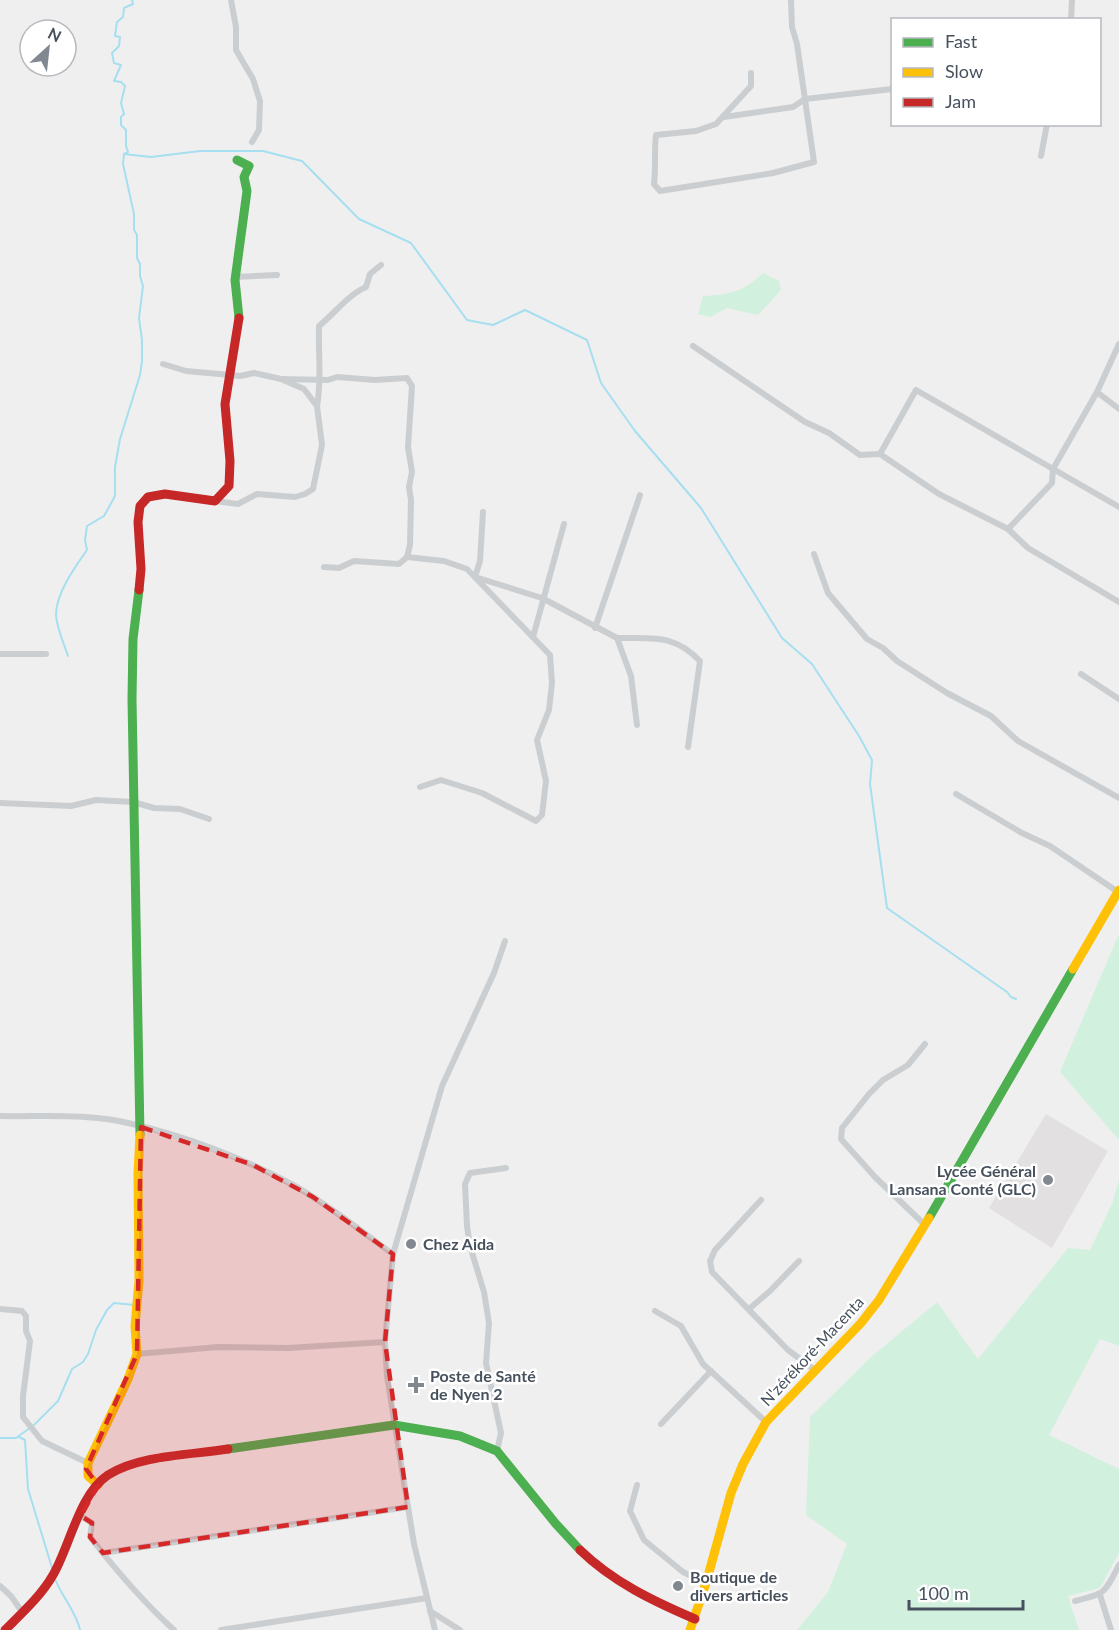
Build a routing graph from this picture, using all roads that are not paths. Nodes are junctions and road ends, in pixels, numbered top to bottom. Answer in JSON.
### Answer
{"nodes":[{"id":1,"x":231,"y":0,"type":"edge"},
{"id":2,"x":791,"y":0,"type":"edge"},
{"id":3,"x":1072,"y":0,"type":"edge"},
{"id":4,"x":1071,"y":18,"type":"edge"},
{"id":5,"x":751,"y":74,"type":"dead end"},
{"id":6,"x":891,"y":89,"type":"edge"},
{"id":7,"x":805,"y":99,"type":"junction"},
{"id":8,"x":723,"y":117,"type":"junction"},
{"id":9,"x":1047,"y":126,"type":"edge"},
{"id":10,"x":252,"y":142,"type":"dead end"},
{"id":11,"x":1041,"y":156,"type":"dead end"},
{"id":12,"x":237,"y":160,"type":"dead end"},
{"id":13,"x":381,"y":265,"type":"dead end"},
{"id":14,"x":277,"y":275,"type":"dead end"},
{"id":15,"x":236,"y":277,"type":"junction"},
{"id":16,"x":1119,"y":344,"type":"edge"},
{"id":17,"x":693,"y":346,"type":"dead end"},
{"id":18,"x":164,"y":364,"type":"dead end"},
{"id":19,"x":230,"y":375,"type":"junction"},
{"id":20,"x":281,"y":380,"type":"junction"},
{"id":21,"x":321,"y":380,"type":"junction"},
{"id":22,"x":1097,"y":392,"type":"junction"},
{"id":23,"x":317,"y":406,"type":"junction"},
{"id":24,"x":1119,"y":409,"type":"edge"},
{"id":25,"x":880,"y":454,"type":"junction"},
{"id":26,"x":1053,"y":469,"type":"junction"},
{"id":27,"x":640,"y":495,"type":"dead end"},
{"id":28,"x":215,"y":501,"type":"junction"},
{"id":29,"x":1119,"y":507,"type":"edge"},
{"id":30,"x":483,"y":512,"type":"dead end"},
{"id":31,"x":564,"y":524,"type":"dead end"},
{"id":32,"x":1008,"y":529,"type":"junction"},
{"id":33,"x":814,"y":554,"type":"dead end"},
{"id":34,"x":407,"y":557,"type":"junction"},
{"id":35,"x":324,"y":567,"type":"dead end"},
{"id":36,"x":475,"y":577,"type":"junction"},
{"id":37,"x":542,"y":598,"type":"junction"},
{"id":38,"x":1119,"y":602,"type":"edge"},
{"id":39,"x":595,"y":628,"type":"junction"},
{"id":40,"x":532,"y":637,"type":"junction"},
{"id":41,"x":617,"y":638,"type":"junction"},
{"id":42,"x":0,"y":654,"type":"edge"},
{"id":43,"x":46,"y":654,"type":"dead end"},
{"id":44,"x":1080,"y":674,"type":"dead end"},
{"id":45,"x":1119,"y":699,"type":"edge"},
{"id":46,"x":637,"y":725,"type":"dead end"},
{"id":47,"x":688,"y":747,"type":"dead end"},
{"id":48,"x":420,"y":787,"type":"dead end"},
{"id":49,"x":956,"y":794,"type":"dead end"},
{"id":50,"x":1119,"y":798,"type":"edge"},
{"id":51,"x":0,"y":802,"type":"edge"},
{"id":52,"x":133,"y":802,"type":"junction"},
{"id":53,"x":209,"y":819,"type":"dead end"},
{"id":54,"x":1118,"y":891,"type":"edge"},
{"id":55,"x":505,"y":941,"type":"dead end"},
{"id":56,"x":925,"y":1044,"type":"dead end"},
{"id":57,"x":0,"y":1116,"type":"edge"},
{"id":58,"x":141,"y":1127,"type":"junction"},
{"id":59,"x":506,"y":1168,"type":"dead end"},
{"id":60,"x":761,"y":1200,"type":"dead end"},
{"id":61,"x":925,"y":1225,"type":"junction"},
{"id":62,"x":393,"y":1254,"type":"junction"},
{"id":63,"x":799,"y":1261,"type":"dead end"},
{"id":64,"x":0,"y":1309,"type":"edge"},
{"id":65,"x":749,"y":1310,"type":"junction"},
{"id":66,"x":656,"y":1311,"type":"dead end"},
{"id":67,"x":385,"y":1342,"type":"junction"},
{"id":68,"x":136,"y":1354,"type":"junction"},
{"id":69,"x":711,"y":1371,"type":"junction"},
{"id":70,"x":816,"y":1371,"type":"junction"},
{"id":71,"x":766,"y":1422,"type":"junction"},
{"id":72,"x":661,"y":1424,"type":"dead end"},
{"id":73,"x":394,"y":1425,"type":"junction"},
{"id":74,"x":497,"y":1451,"type":"junction"},
{"id":75,"x":88,"y":1463,"type":"junction"},
{"id":76,"x":98,"y":1485,"type":"junction"},
{"id":77,"x":638,"y":1485,"type":"dead end"},
{"id":78,"x":408,"y":1507,"type":"junction"},
{"id":79,"x":81,"y":1516,"type":"junction"},
{"id":80,"x":103,"y":1553,"type":"junction"},
{"id":81,"x":1119,"y":1565,"type":"edge"},
{"id":82,"x":706,"y":1583,"type":"junction"},
{"id":83,"x":0,"y":1586,"type":"edge"},
{"id":84,"x":1100,"y":1594,"type":"junction"},
{"id":85,"x":427,"y":1598,"type":"junction"},
{"id":86,"x":1075,"y":1601,"type":"dead end"},
{"id":87,"x":430,"y":1611,"type":"junction"},
{"id":88,"x":22,"y":1612,"type":"junction"},
{"id":89,"x":695,"y":1619,"type":"junction"},
{"id":90,"x":4,"y":1630,"type":"edge"},
{"id":91,"x":174,"y":1630,"type":"edge"},
{"id":92,"x":221,"y":1630,"type":"edge"},
{"id":93,"x":435,"y":1630,"type":"edge"},
{"id":94,"x":460,"y":1630,"type":"edge"},
{"id":95,"x":690,"y":1630,"type":"edge"},
{"id":96,"x":1111,"y":1630,"type":"edge"}],
"edges":[{"from":1,"to":10,"type":"street"},
{"from":2,"to":7,"type":"street"},
{"from":3,"to":4,"type":"street"},
{"from":5,"to":8,"type":"street"},
{"from":6,"to":7,"type":"street"},
{"from":7,"to":8,"type":"street"},
{"from":7,"to":8,"type":"street"},
{"from":9,"to":11,"type":"street"},
{"from":12,"to":15,"type":"main road"},
{"from":13,"to":21,"type":"street"},
{"from":14,"to":15,"type":"street"},
{"from":15,"to":19,"type":"main road"},
{"from":16,"to":22,"type":"street"},
{"from":17,"to":25,"type":"street"},
{"from":18,"to":19,"type":"street"},
{"from":19,"to":20,"type":"street"},
{"from":19,"to":28,"type":"main road"},
{"from":20,"to":21,"type":"street"},
{"from":20,"to":23,"type":"street"},
{"from":21,"to":23,"type":"street"},
{"from":21,"to":34,"type":"street"},
{"from":22,"to":24,"type":"street"},
{"from":22,"to":26,"type":"street"},
{"from":23,"to":28,"type":"street"},
{"from":25,"to":26,"type":"street"},
{"from":25,"to":32,"type":"street"},
{"from":26,"to":29,"type":"street"},
{"from":26,"to":32,"type":"street"},
{"from":27,"to":39,"type":"street"},
{"from":28,"to":52,"type":"main road"},
{"from":30,"to":36,"type":"street"},
{"from":31,"to":37,"type":"street"},
{"from":32,"to":38,"type":"street"},
{"from":33,"to":50,"type":"street"},
{"from":34,"to":35,"type":"street"},
{"from":34,"to":36,"type":"street"},
{"from":36,"to":37,"type":"street"},
{"from":36,"to":40,"type":"street"},
{"from":37,"to":39,"type":"street"},
{"from":37,"to":40,"type":"street"},
{"from":39,"to":41,"type":"street"},
{"from":40,"to":48,"type":"street"},
{"from":41,"to":46,"type":"street"},
{"from":41,"to":47,"type":"street"},
{"from":42,"to":43,"type":"street"},
{"from":44,"to":45,"type":"street"},
{"from":49,"to":54,"type":"street"},
{"from":51,"to":52,"type":"street"},
{"from":52,"to":53,"type":"street"},
{"from":52,"to":58,"type":"main road"},
{"from":54,"to":61,"type":"main road","name":"N'zérékoré-Macenta"},
{"from":55,"to":62,"type":"street"},
{"from":56,"to":61,"type":"street"},
{"from":57,"to":58,"type":"street"},
{"from":58,"to":62,"type":"street"},
{"from":58,"to":68,"type":"main road"},
{"from":59,"to":74,"type":"street"},
{"from":60,"to":65,"type":"street"},
{"from":61,"to":70,"type":"main road","name":"N'zérékoré-Macenta"},
{"from":62,"to":67,"type":"street"},
{"from":63,"to":65,"type":"street"},
{"from":64,"to":75,"type":"street"},
{"from":65,"to":70,"type":"street"},
{"from":66,"to":69,"type":"street"},
{"from":67,"to":68,"type":"street"},
{"from":67,"to":73,"type":"street"},
{"from":68,"to":75,"type":"main road"},
{"from":69,"to":71,"type":"street"},
{"from":69,"to":72,"type":"street"},
{"from":70,"to":71,"type":"main road","name":"N'zérékoré-Macenta"},
{"from":71,"to":82,"type":"main road","name":"N'zérékoré-Macenta"},
{"from":73,"to":74,"type":"main road"},
{"from":73,"to":76,"type":"main road"},
{"from":73,"to":78,"type":"street"},
{"from":74,"to":89,"type":"main road"},
{"from":75,"to":76,"type":"main road"},
{"from":76,"to":79,"type":"main road"},
{"from":77,"to":82,"type":"street"},
{"from":78,"to":80,"type":"street"},
{"from":78,"to":85,"type":"street"},
{"from":79,"to":80,"type":"street"},
{"from":79,"to":88,"type":"main road"},
{"from":80,"to":91,"type":"street"},
{"from":81,"to":84,"type":"street"},
{"from":82,"to":89,"type":"main road","name":"N'zérékoré-Macenta"},
{"from":83,"to":88,"type":"street"},
{"from":84,"to":86,"type":"street"},
{"from":84,"to":96,"type":"street"},
{"from":85,"to":87,"type":"street"},
{"from":85,"to":92,"type":"street"},
{"from":87,"to":93,"type":"street"},
{"from":87,"to":94,"type":"street"},
{"from":88,"to":90,"type":"main road"},
{"from":89,"to":95,"type":"main road","name":"N'zérékoré-Macenta"}]}
